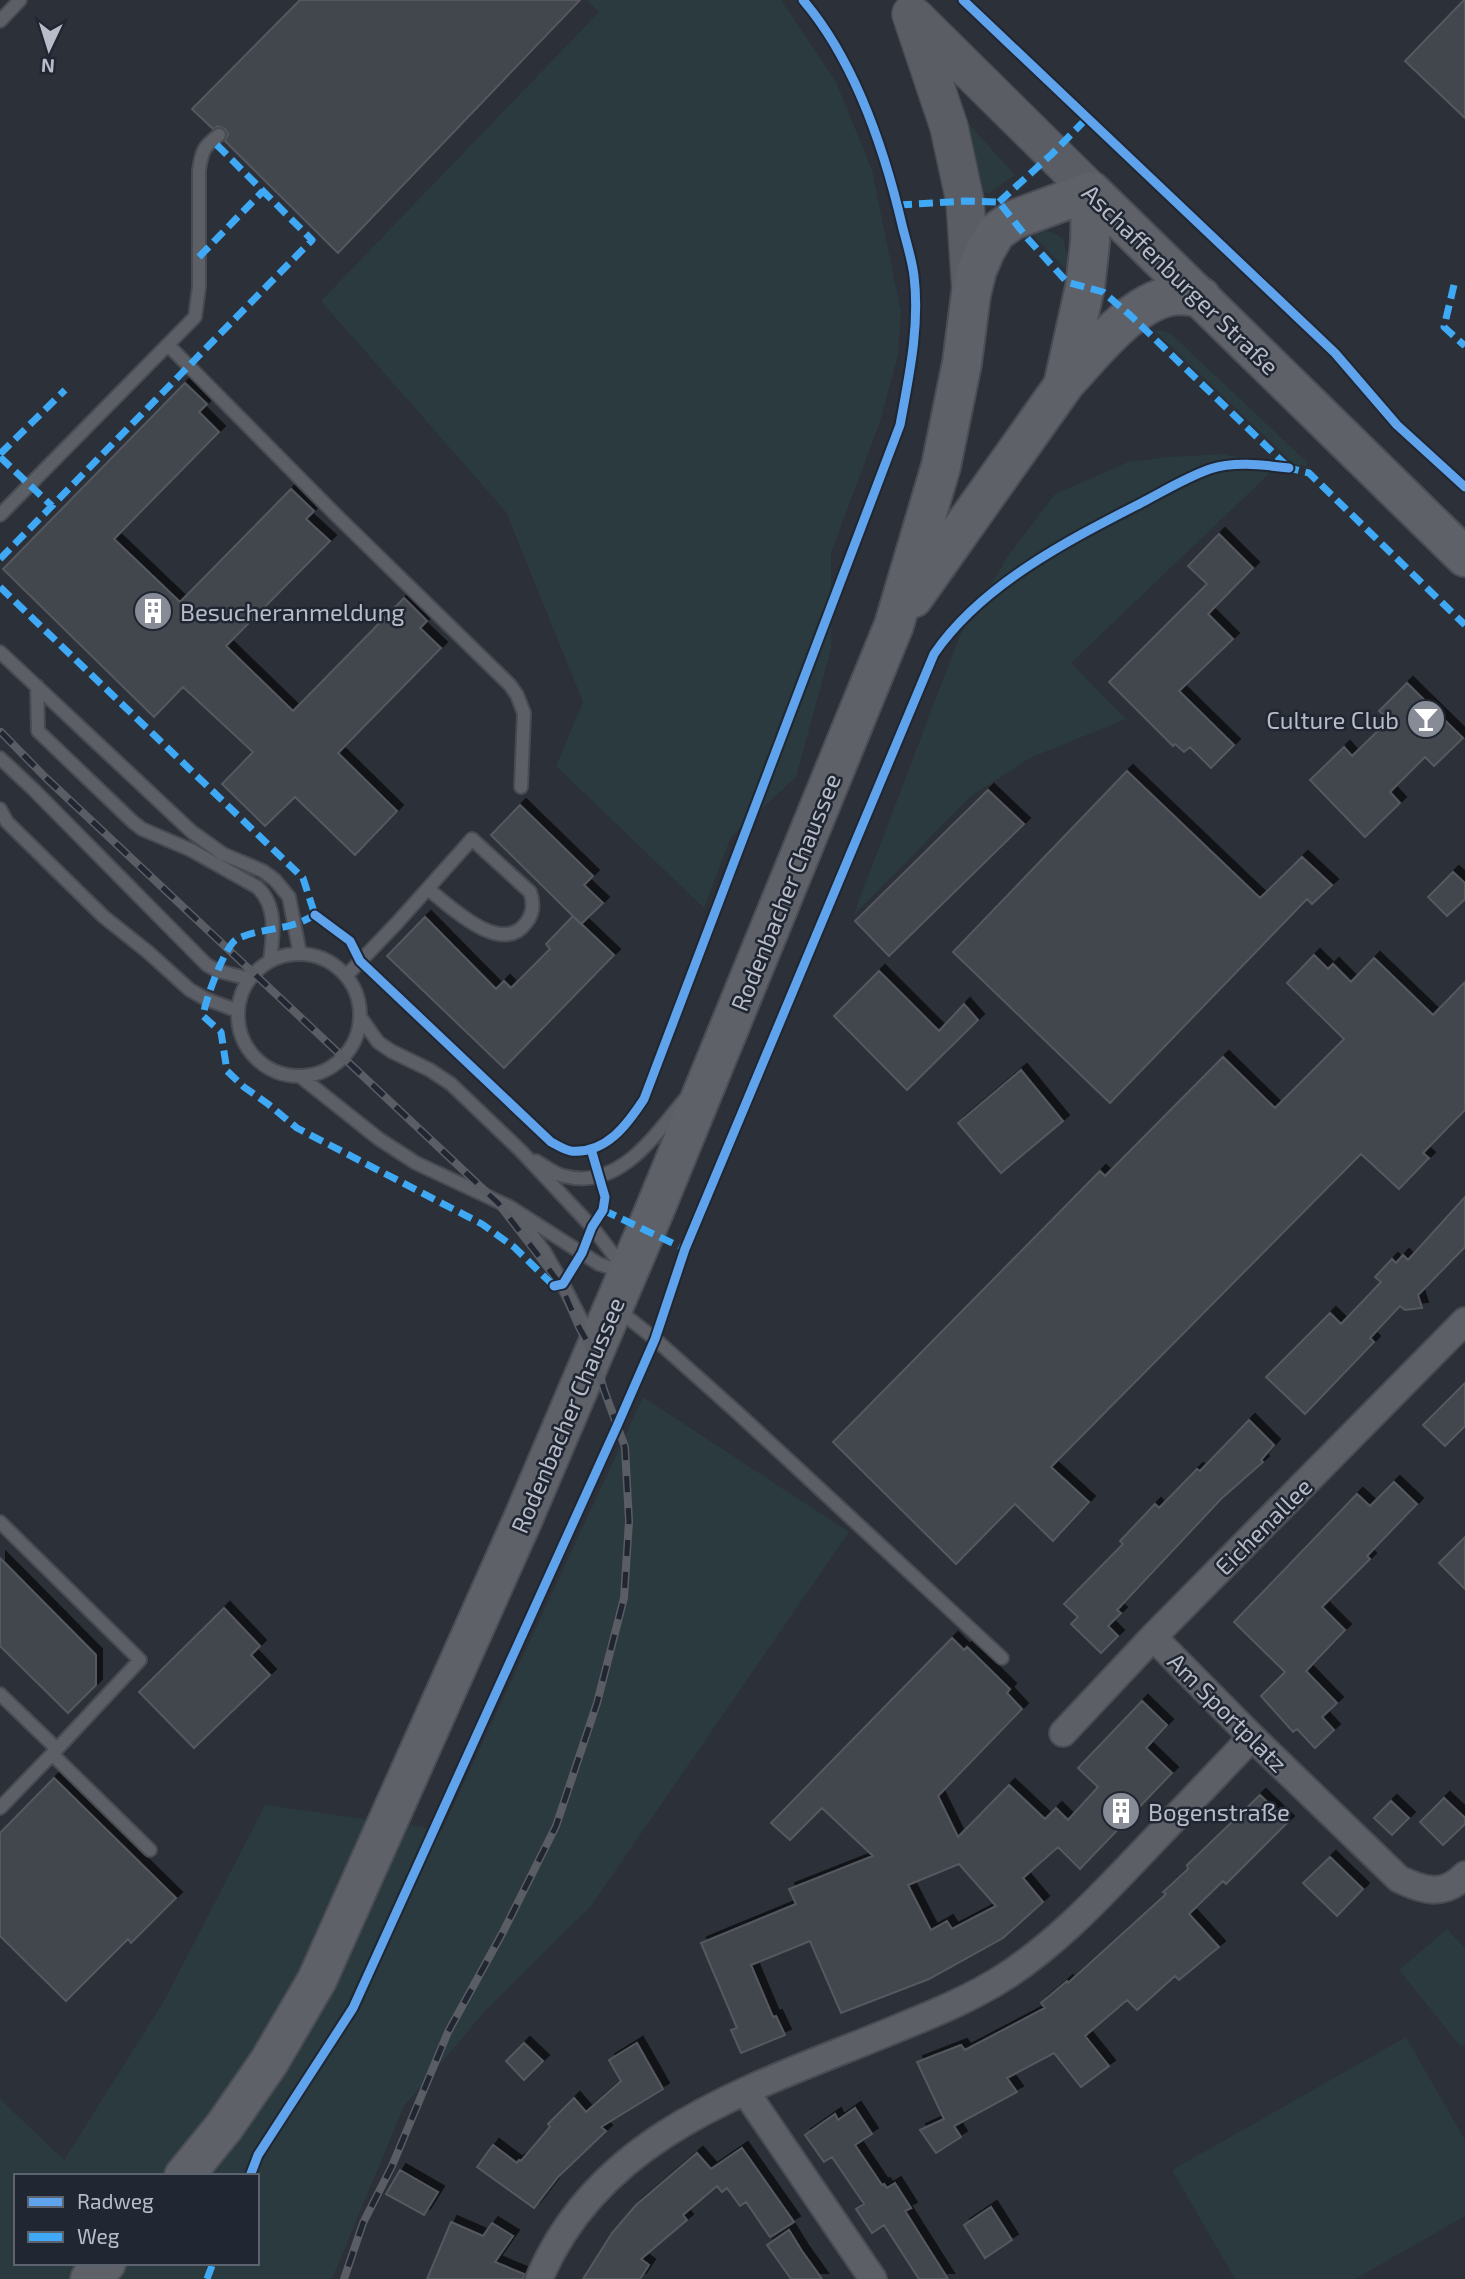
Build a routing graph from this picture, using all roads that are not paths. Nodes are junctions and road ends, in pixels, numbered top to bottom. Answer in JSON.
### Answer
{"nodes":[{"id":1,"x":20,"y":0,"type":"edge"},
{"id":2,"x":904,"y":7,"type":"edge"},
{"id":3,"x":3,"y":12,"type":"edge"},
{"id":4,"x":219,"y":135,"type":"dead end"},
{"id":5,"x":1091,"y":191,"type":"junction"},
{"id":6,"x":971,"y":294,"type":"junction"},
{"id":7,"x":1200,"y":297,"type":"junction"},
{"id":8,"x":168,"y":345,"type":"junction"},
{"id":9,"x":1063,"y":386,"type":"junction"},
{"id":10,"x":0,"y":515,"type":"edge"},
{"id":11,"x":1465,"y":557,"type":"edge"},
{"id":12,"x":894,"y":625,"type":"junction"},
{"id":13,"x":0,"y":652,"type":"edge"},
{"id":14,"x":37,"y":686,"type":"junction"},
{"id":15,"x":0,"y":759,"type":"edge"},
{"id":16,"x":521,"y":787,"type":"dead end"},
{"id":17,"x":0,"y":809,"type":"edge"},
{"id":18,"x":428,"y":888,"type":"junction"},
{"id":19,"x":300,"y":954,"type":"junction"},
{"id":20,"x":271,"y":961,"type":"junction"},
{"id":21,"x":346,"y":976,"type":"junction"},
{"id":22,"x":250,"y":979,"type":"junction"},
{"id":23,"x":238,"y":1011,"type":"junction"},
{"id":24,"x":360,"y":1018,"type":"junction"},
{"id":25,"x":714,"y":1064,"type":"junction"},
{"id":26,"x":301,"y":1077,"type":"junction"},
{"id":27,"x":521,"y":1151,"type":"junction"},
{"id":28,"x":510,"y":1207,"type":"junction"},
{"id":29,"x":621,"y":1290,"type":"junction"},
{"id":30,"x":1461,"y":1332,"type":"edge"},
{"id":31,"x":595,"y":1348,"type":"junction"},
{"id":32,"x":0,"y":1522,"type":"edge"},
{"id":33,"x":1153,"y":1637,"type":"junction"},
{"id":34,"x":1002,"y":1658,"type":"dead end"},
{"id":35,"x":0,"y":1694,"type":"edge"},
{"id":36,"x":1063,"y":1733,"type":"dead end"},
{"id":37,"x":1252,"y":1737,"type":"junction"},
{"id":38,"x":54,"y":1751,"type":"junction"},
{"id":39,"x":0,"y":1808,"type":"edge"},
{"id":40,"x":150,"y":1850,"type":"dead end"},
{"id":41,"x":1465,"y":1875,"type":"edge"},
{"id":42,"x":745,"y":2091,"type":"junction"},
{"id":43,"x":186,"y":2174,"type":"edge"},
{"id":44,"x":104,"y":2265,"type":"edge"},
{"id":45,"x":90,"y":2279,"type":"edge"},
{"id":46,"x":539,"y":2279,"type":"edge"},
{"id":47,"x":873,"y":2279,"type":"edge"}],
"edges":[{"from":1,"to":3,"type":"lane"},
{"from":2,"to":5,"type":"main road","name":"Aschaffenburger Straße"},
{"from":2,"to":6,"type":"main road"},
{"from":4,"to":8,"type":"lane"},
{"from":5,"to":6,"type":"main road"},
{"from":5,"to":7,"type":"main road","name":"Aschaffenburger Straße"},
{"from":5,"to":9,"type":"main road"},
{"from":6,"to":12,"type":"main road"},
{"from":7,"to":9,"type":"main road"},
{"from":7,"to":11,"type":"main road","name":"Aschaffenburger Straße"},
{"from":8,"to":10,"type":"lane"},
{"from":8,"to":16,"type":"lane"},
{"from":9,"to":12,"type":"main road"},
{"from":12,"to":25,"type":"main road","name":"Rodenbacher Chaussee"},
{"from":13,"to":14,"type":"lane"},
{"from":14,"to":19,"type":"lane"},
{"from":14,"to":20,"type":"lane"},
{"from":15,"to":22,"type":"lane"},
{"from":17,"to":23,"type":"lane"},
{"from":18,"to":18,"type":"lane"},
{"from":18,"to":21,"type":"lane"},
{"from":19,"to":20,"type":"lane"},
{"from":19,"to":21,"type":"lane"},
{"from":20,"to":22,"type":"lane"},
{"from":21,"to":24,"type":"lane"},
{"from":22,"to":23,"type":"lane"},
{"from":23,"to":26,"type":"lane"},
{"from":24,"to":26,"type":"lane"},
{"from":24,"to":27,"type":"lane"},
{"from":25,"to":27,"type":"lane"},
{"from":25,"to":29,"type":"main road","name":"Rodenbacher Chaussee"},
{"from":26,"to":28,"type":"lane"},
{"from":27,"to":29,"type":"lane"},
{"from":28,"to":29,"type":"lane"},
{"from":28,"to":31,"type":"lane"},
{"from":29,"to":31,"type":"main road","name":"Rodenbacher Chaussee"},
{"from":29,"to":34,"type":"lane"},
{"from":30,"to":33,"type":"street","name":"Eichenallee"},
{"from":31,"to":43,"type":"main road","name":"Rodenbacher Chaussee"},
{"from":32,"to":38,"type":"lane"},
{"from":33,"to":36,"type":"street","name":"Eichenallee"},
{"from":33,"to":37,"type":"street","name":"Am Sportplatz"},
{"from":35,"to":38,"type":"lane"},
{"from":37,"to":41,"type":"street","name":"Am Sportplatz"},
{"from":37,"to":42,"type":"street"},
{"from":38,"to":39,"type":"lane"},
{"from":38,"to":40,"type":"lane"},
{"from":42,"to":46,"type":"street"},
{"from":42,"to":47,"type":"street"},
{"from":44,"to":45,"type":"main road"}]}
